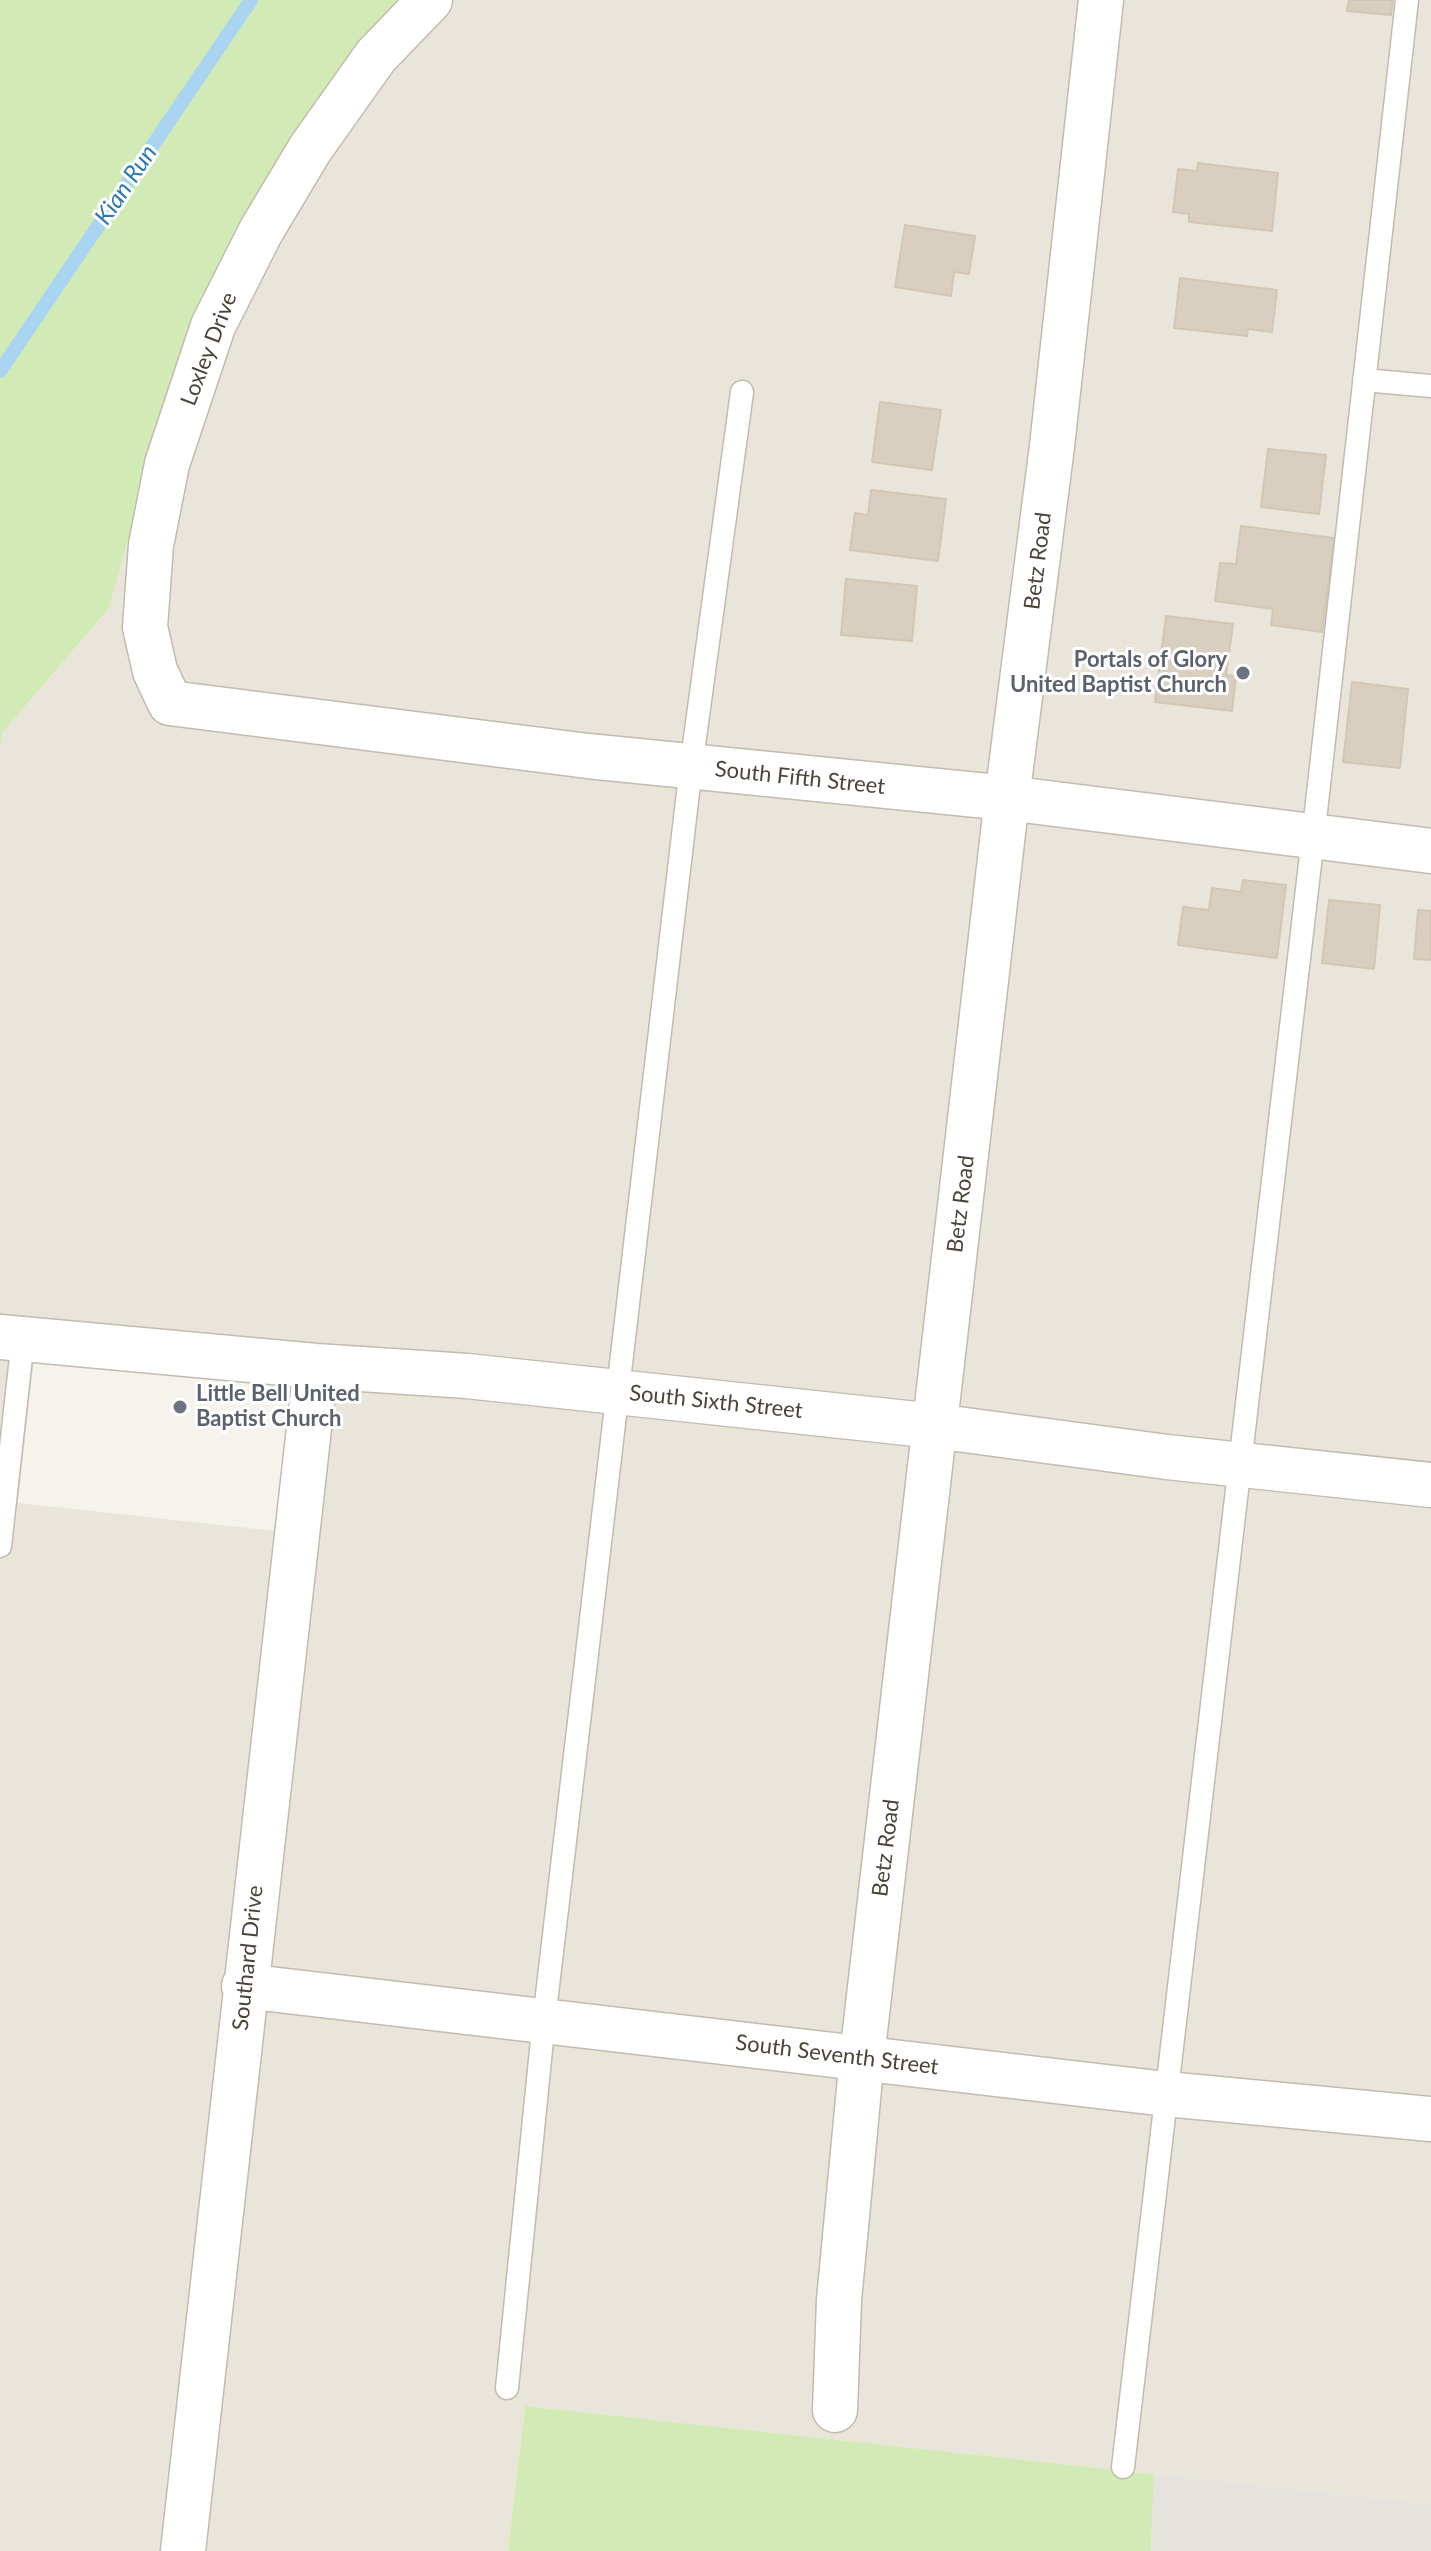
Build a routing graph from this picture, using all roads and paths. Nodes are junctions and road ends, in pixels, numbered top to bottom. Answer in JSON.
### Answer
{"nodes":[{"id":1,"x":430,"y":0,"type":"edge"},
{"id":2,"x":1101,"y":0,"type":"edge"},
{"id":3,"x":1407,"y":0,"type":"edge"},
{"id":4,"x":1364,"y":380,"type":"junction"},
{"id":5,"x":1431,"y":386,"type":"edge"},
{"id":6,"x":742,"y":392,"type":"dead end"},
{"id":7,"x":170,"y":703,"type":"joint"},
{"id":8,"x":691,"y":767,"type":"junction"},
{"id":9,"x":1007,"y":798,"type":"junction"},
{"id":10,"x":1313,"y":838,"type":"junction"},
{"id":11,"x":1431,"y":851,"type":"edge"},
{"id":12,"x":12,"y":1338,"type":"edge"},
{"id":13,"x":316,"y":1366,"type":"junction"},
{"id":14,"x":618,"y":1392,"type":"junction"},
{"id":15,"x":935,"y":1426,"type":"junction"},
{"id":16,"x":1239,"y":1464,"type":"junction"},
{"id":17,"x":1431,"y":1485,"type":"edge"},
{"id":18,"x":0,"y":1546,"type":"edge"},
{"id":19,"x":244,"y":1986,"type":"junction"},
{"id":20,"x":544,"y":2020,"type":"junction"},
{"id":21,"x":862,"y":2057,"type":"junction"},
{"id":22,"x":1166,"y":2094,"type":"junction"},
{"id":23,"x":1431,"y":2119,"type":"edge"},
{"id":24,"x":507,"y":2388,"type":"dead end"},
{"id":25,"x":835,"y":2410,"type":"dead end"},
{"id":26,"x":1123,"y":2467,"type":"dead end"},
{"id":27,"x":183,"y":2551,"type":"edge"}],
"edges":[{"from":1,"to":7,"type":"street","name":"Loxley Drive"},
{"from":2,"to":9,"type":"street","name":"Betz Road"},
{"from":3,"to":4,"type":"lane"},
{"from":4,"to":5,"type":"lane"},
{"from":4,"to":10,"type":"lane"},
{"from":6,"to":8,"type":"lane"},
{"from":7,"to":8,"type":"street","name":"South Fifth Street"},
{"from":8,"to":9,"type":"street","name":"South Fifth Street"},
{"from":8,"to":14,"type":"lane"},
{"from":9,"to":10,"type":"street","name":"South Fifth Street"},
{"from":9,"to":15,"type":"street","name":"Betz Road"},
{"from":10,"to":11,"type":"street","name":"South Fifth Street"},
{"from":10,"to":16,"type":"lane"},
{"from":12,"to":13,"type":"street","name":"South Sixth Street"},
{"from":12,"to":18,"type":"lane"},
{"from":13,"to":14,"type":"street","name":"South Sixth Street"},
{"from":13,"to":19,"type":"street","name":"Southard Drive"},
{"from":14,"to":15,"type":"street","name":"South Sixth Street"},
{"from":14,"to":20,"type":"lane"},
{"from":15,"to":16,"type":"street","name":"South Sixth Street"},
{"from":15,"to":21,"type":"street","name":"Betz Road"},
{"from":16,"to":17,"type":"street","name":"South Sixth Street"},
{"from":16,"to":22,"type":"lane"},
{"from":19,"to":20,"type":"street","name":"South Seventh Street"},
{"from":19,"to":27,"type":"street","name":"Southard Drive"},
{"from":20,"to":21,"type":"street","name":"South Seventh Street"},
{"from":20,"to":24,"type":"lane"},
{"from":21,"to":22,"type":"street","name":"South Seventh Street"},
{"from":21,"to":25,"type":"street","name":"Betz Road"},
{"from":22,"to":23,"type":"street","name":"South Seventh Street"},
{"from":22,"to":26,"type":"lane"}]}
